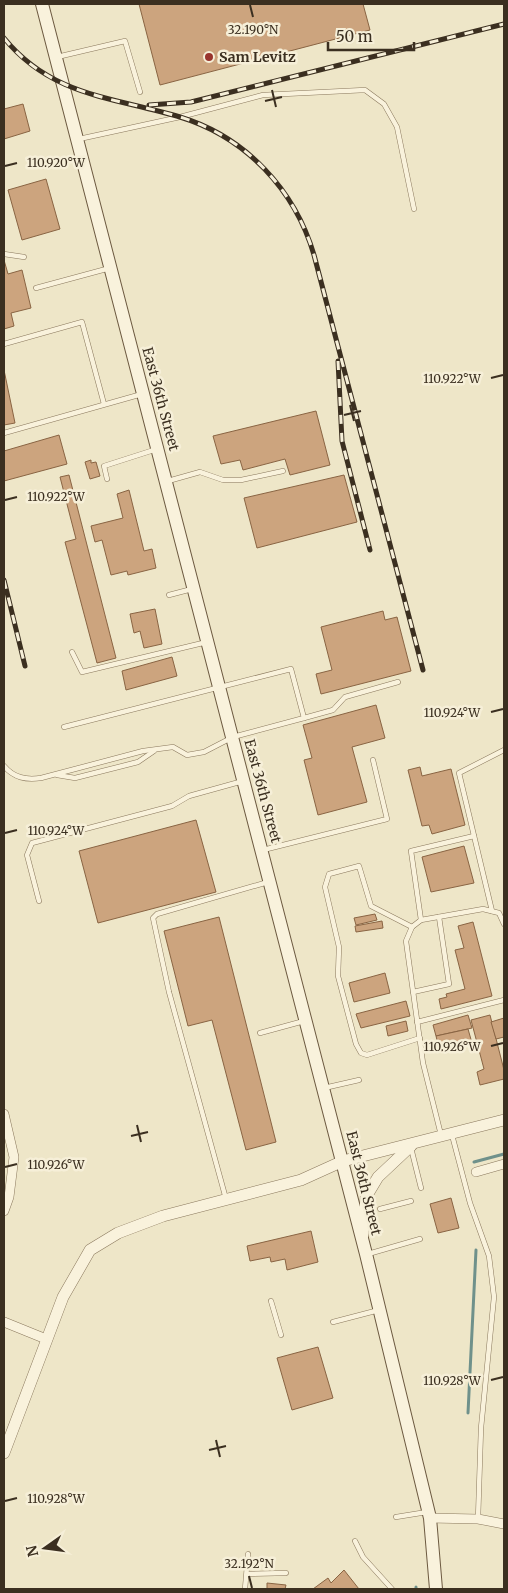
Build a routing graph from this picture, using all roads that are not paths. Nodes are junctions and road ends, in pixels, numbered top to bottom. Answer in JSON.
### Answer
{"nodes":[{"id":1,"x":42,"y":4,"type":"edge"},
{"id":2,"x":56,"y":58,"type":"junction"},
{"id":3,"x":140,"y":92,"type":"dead end"},
{"id":4,"x":77,"y":140,"type":"junction"},
{"id":5,"x":414,"y":209,"type":"dead end"},
{"id":6,"x":4,"y":254,"type":"edge"},
{"id":7,"x":24,"y":257,"type":"dead end"},
{"id":8,"x":111,"y":268,"type":"junction"},
{"id":9,"x":36,"y":288,"type":"dead end"},
{"id":10,"x":4,"y":344,"type":"edge"},
{"id":11,"x":144,"y":393,"type":"junction"},
{"id":12,"x":104,"y":404,"type":"junction"},
{"id":13,"x":4,"y":433,"type":"edge"},
{"id":14,"x":158,"y":448,"type":"junction"},
{"id":15,"x":283,"y":471,"type":"dead end"},
{"id":16,"x":107,"y":479,"type":"dead end"},
{"id":17,"x":166,"y":481,"type":"junction"},
{"id":18,"x":194,"y":588,"type":"junction"},
{"id":19,"x":169,"y":595,"type":"dead end"},
{"id":20,"x":209,"y":642,"type":"junction"},
{"id":21,"x":72,"y":652,"type":"dead end"},
{"id":22,"x":398,"y":682,"type":"dead end"},
{"id":23,"x":220,"y":687,"type":"junction"},
{"id":24,"x":304,"y":718,"type":"junction"},
{"id":25,"x":64,"y":727,"type":"dead end"},
{"id":26,"x":234,"y":737,"type":"junction"},
{"id":27,"x":155,"y":750,"type":"junction"},
{"id":28,"x":504,"y":750,"type":"edge"},
{"id":29,"x":373,"y":760,"type":"dead end"},
{"id":30,"x":4,"y":766,"type":"edge"},
{"id":31,"x":54,"y":775,"type":"junction"},
{"id":32,"x":245,"y":781,"type":"junction"},
{"id":33,"x":474,"y":836,"type":"junction"},
{"id":34,"x":263,"y":850,"type":"junction"},
{"id":35,"x":271,"y":881,"type":"junction"},
{"id":36,"x":39,"y":901,"type":"dead end"},
{"id":37,"x":492,"y":911,"type":"junction"},
{"id":38,"x":439,"y":916,"type":"junction"},
{"id":39,"x":421,"y":920,"type":"junction"},
{"id":40,"x":504,"y":924,"type":"edge"},
{"id":41,"x":412,"y":927,"type":"junction"},
{"id":42,"x":413,"y":992,"type":"junction"},
{"id":43,"x":504,"y":1000,"type":"edge"},
{"id":44,"x":307,"y":1020,"type":"junction"},
{"id":45,"x":417,"y":1022,"type":"junction"},
{"id":46,"x":260,"y":1033,"type":"dead end"},
{"id":47,"x":420,"y":1038,"type":"junction"},
{"id":48,"x":359,"y":1080,"type":"dead end"},
{"id":49,"x":324,"y":1088,"type":"junction"},
{"id":50,"x":4,"y":1114,"type":"edge"},
{"id":51,"x":504,"y":1120,"type":"edge"},
{"id":52,"x":446,"y":1135,"type":"junction"},
{"id":53,"x":414,"y":1145,"type":"junction"},
{"id":54,"x":343,"y":1161,"type":"junction"},
{"id":55,"x":504,"y":1164,"type":"edge"},
{"id":56,"x":476,"y":1172,"type":"dead end"},
{"id":57,"x":421,"y":1188,"type":"dead end"},
{"id":58,"x":226,"y":1200,"type":"junction"},
{"id":59,"x":411,"y":1201,"type":"dead end"},
{"id":60,"x":380,"y":1209,"type":"dead end"},
{"id":61,"x":4,"y":1211,"type":"edge"},
{"id":62,"x":362,"y":1237,"type":"junction"},
{"id":63,"x":420,"y":1240,"type":"dead end"},
{"id":64,"x":366,"y":1254,"type":"junction"},
{"id":65,"x":271,"y":1301,"type":"dead end"},
{"id":66,"x":380,"y":1309,"type":"junction"},
{"id":67,"x":4,"y":1322,"type":"edge"},
{"id":68,"x":333,"y":1322,"type":"dead end"},
{"id":69,"x":280,"y":1335,"type":"dead end"},
{"id":70,"x":46,"y":1339,"type":"junction"},
{"id":71,"x":4,"y":1453,"type":"edge"},
{"id":72,"x":430,"y":1515,"type":"junction"},
{"id":73,"x":396,"y":1517,"type":"dead end"},
{"id":74,"x":478,"y":1520,"type":"junction"},
{"id":75,"x":504,"y":1524,"type":"edge"},
{"id":76,"x":354,"y":1541,"type":"dead end"},
{"id":77,"x":248,"y":1554,"type":"dead end"},
{"id":78,"x":286,"y":1573,"type":"dead end"},
{"id":79,"x":247,"y":1574,"type":"junction"},
{"id":80,"x":246,"y":1589,"type":"edge"},
{"id":81,"x":392,"y":1589,"type":"edge"},
{"id":82,"x":436,"y":1589,"type":"edge"}],
"edges":[{"from":1,"to":2,"type":"main road","name":"East 36th Street"},
{"from":2,"to":3,"type":"lane"},
{"from":2,"to":4,"type":"main road","name":"East 36th Street"},
{"from":4,"to":5,"type":"lane"},
{"from":4,"to":8,"type":"main road","name":"East 36th Street"},
{"from":6,"to":7,"type":"lane"},
{"from":8,"to":9,"type":"lane"},
{"from":8,"to":11,"type":"main road","name":"East 36th Street"},
{"from":10,"to":12,"type":"lane"},
{"from":11,"to":12,"type":"lane"},
{"from":11,"to":14,"type":"main road","name":"East 36th Street"},
{"from":12,"to":13,"type":"lane"},
{"from":14,"to":16,"type":"lane"},
{"from":14,"to":17,"type":"main road","name":"East 36th Street"},
{"from":15,"to":17,"type":"lane"},
{"from":17,"to":18,"type":"main road","name":"East 36th Street"},
{"from":18,"to":19,"type":"lane"},
{"from":18,"to":20,"type":"main road","name":"East 36th Street"},
{"from":20,"to":21,"type":"lane"},
{"from":20,"to":23,"type":"main road","name":"East 36th Street"},
{"from":22,"to":24,"type":"lane"},
{"from":23,"to":24,"type":"lane"},
{"from":23,"to":25,"type":"lane"},
{"from":23,"to":26,"type":"main road","name":"East 36th Street"},
{"from":24,"to":26,"type":"lane"},
{"from":26,"to":27,"type":"lane"},
{"from":26,"to":32,"type":"main road","name":"East 36th Street"},
{"from":27,"to":31,"type":"lane"},
{"from":27,"to":31,"type":"lane"},
{"from":28,"to":33,"type":"lane"},
{"from":29,"to":34,"type":"lane"},
{"from":30,"to":31,"type":"lane"},
{"from":32,"to":34,"type":"main road","name":"East 36th Street"},
{"from":32,"to":36,"type":"lane"},
{"from":33,"to":37,"type":"lane"},
{"from":33,"to":39,"type":"lane"},
{"from":34,"to":35,"type":"main road","name":"East 36th Street"},
{"from":35,"to":44,"type":"main road","name":"East 36th Street"},
{"from":35,"to":58,"type":"lane"},
{"from":37,"to":38,"type":"lane"},
{"from":37,"to":40,"type":"lane"},
{"from":38,"to":39,"type":"lane"},
{"from":38,"to":42,"type":"lane"},
{"from":39,"to":41,"type":"lane"},
{"from":41,"to":42,"type":"lane"},
{"from":41,"to":47,"type":"lane"},
{"from":42,"to":45,"type":"lane"},
{"from":43,"to":45,"type":"lane"},
{"from":44,"to":46,"type":"lane"},
{"from":44,"to":49,"type":"main road","name":"East 36th Street"},
{"from":45,"to":47,"type":"lane"},
{"from":47,"to":52,"type":"lane"},
{"from":48,"to":49,"type":"lane"},
{"from":49,"to":54,"type":"main road","name":"East 36th Street"},
{"from":50,"to":61,"type":"street"},
{"from":51,"to":52,"type":"street"},
{"from":52,"to":53,"type":"street"},
{"from":52,"to":74,"type":"lane"},
{"from":53,"to":54,"type":"street"},
{"from":53,"to":57,"type":"lane"},
{"from":53,"to":62,"type":"street"},
{"from":54,"to":58,"type":"street"},
{"from":54,"to":62,"type":"main road","name":"East 36th Street"},
{"from":55,"to":56,"type":"street"},
{"from":58,"to":70,"type":"street"},
{"from":59,"to":60,"type":"lane"},
{"from":62,"to":64,"type":"main road","name":"East 36th Street"},
{"from":63,"to":64,"type":"lane"},
{"from":64,"to":66,"type":"main road","name":"East 36th Street"},
{"from":65,"to":69,"type":"lane"},
{"from":66,"to":68,"type":"lane"},
{"from":66,"to":72,"type":"main road","name":"East 36th Street"},
{"from":67,"to":70,"type":"street"},
{"from":70,"to":71,"type":"street"},
{"from":72,"to":73,"type":"lane"},
{"from":72,"to":74,"type":"street"},
{"from":72,"to":82,"type":"main road","name":"East 36th Street"},
{"from":74,"to":75,"type":"street"},
{"from":76,"to":81,"type":"lane"},
{"from":77,"to":79,"type":"lane"},
{"from":78,"to":79,"type":"lane"},
{"from":79,"to":80,"type":"lane"}]}
